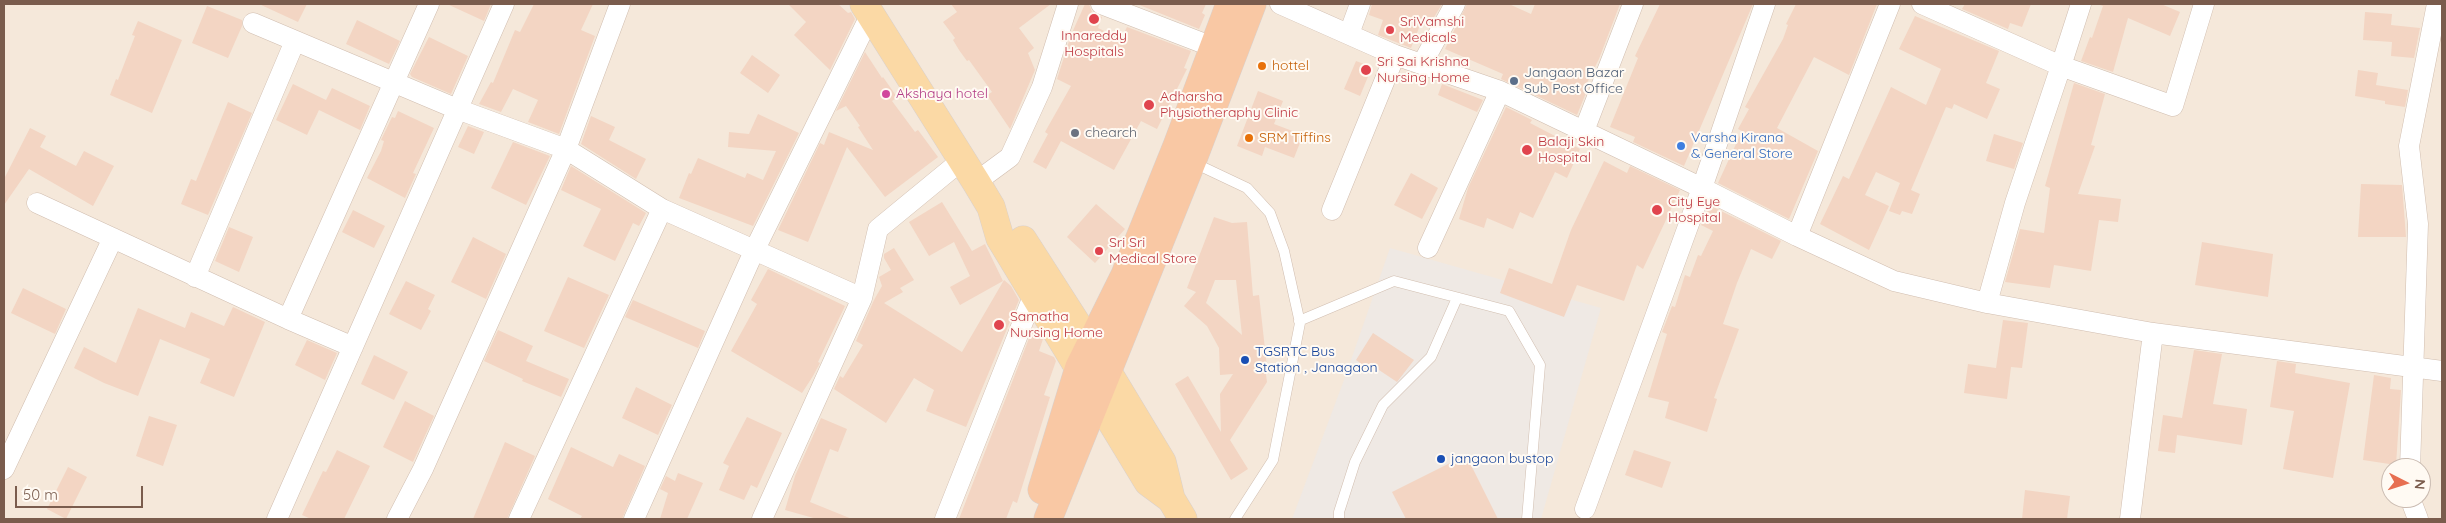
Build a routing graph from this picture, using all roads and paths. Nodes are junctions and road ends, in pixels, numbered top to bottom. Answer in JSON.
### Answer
{"nodes":[{"id":1,"x":429,"y":4,"type":"edge"},
{"id":2,"x":504,"y":4,"type":"edge"},
{"id":3,"x":620,"y":4,"type":"edge"},
{"id":4,"x":1068,"y":4,"type":"edge"},
{"id":5,"x":1100,"y":4,"type":"edge"},
{"id":6,"x":1230,"y":4,"type":"edge"},
{"id":7,"x":1252,"y":4,"type":"edge"},
{"id":8,"x":1280,"y":4,"type":"edge"},
{"id":9,"x":1360,"y":4,"type":"edge"},
{"id":10,"x":1455,"y":4,"type":"edge"},
{"id":11,"x":1633,"y":4,"type":"edge"},
{"id":12,"x":1765,"y":4,"type":"edge"},
{"id":13,"x":1890,"y":4,"type":"edge"},
{"id":14,"x":1922,"y":4,"type":"edge"},
{"id":15,"x":2081,"y":4,"type":"edge"},
{"id":16,"x":2204,"y":4,"type":"edge"},
{"id":17,"x":2438,"y":4,"type":"edge"},
{"id":18,"x":2442,"y":6,"type":"edge"},
{"id":19,"x":867,"y":10,"type":"edge"},
{"id":20,"x":253,"y":23,"type":"dead end"},
{"id":21,"x":1349,"y":34,"type":"junction"},
{"id":22,"x":295,"y":40,"type":"junction"},
{"id":23,"x":1213,"y":47,"type":"junction"},
{"id":24,"x":1395,"y":55,"type":"junction"},
{"id":25,"x":1422,"y":64,"type":"junction"},
{"id":26,"x":2060,"y":66,"type":"junction"},
{"id":27,"x":395,"y":83,"type":"junction"},
{"id":28,"x":1500,"y":91,"type":"junction"},
{"id":29,"x":457,"y":109,"type":"junction"},
{"id":30,"x":1584,"y":131,"type":"junction"},
{"id":31,"x":566,"y":148,"type":"junction"},
{"id":32,"x":1192,"y":161,"type":"junction"},
{"id":33,"x":969,"y":171,"type":"junction"},
{"id":34,"x":1702,"y":188,"type":"junction"},
{"id":35,"x":37,"y":203,"type":"dead end"},
{"id":36,"x":991,"y":207,"type":"junction"},
{"id":37,"x":662,"y":209,"type":"junction"},
{"id":38,"x":1332,"y":210,"type":"dead end"},
{"id":39,"x":1798,"y":236,"type":"junction"},
{"id":40,"x":113,"y":238,"type":"junction"},
{"id":41,"x":1428,"y":248,"type":"dead end"},
{"id":42,"x":755,"y":249,"type":"junction"},
{"id":43,"x":195,"y":277,"type":"junction"},
{"id":44,"x":1034,"y":294,"type":"junction"},
{"id":45,"x":862,"y":298,"type":"junction"},
{"id":46,"x":1458,"y":298,"type":"junction"},
{"id":47,"x":1987,"y":303,"type":"junction"},
{"id":48,"x":288,"y":319,"type":"junction"},
{"id":49,"x":1300,"y":321,"type":"junction"},
{"id":50,"x":2153,"y":333,"type":"junction"},
{"id":51,"x":353,"y":347,"type":"junction"},
{"id":52,"x":1085,"y":356,"type":"junction"},
{"id":53,"x":2415,"y":368,"type":"junction"},
{"id":54,"x":1107,"y":371,"type":"junction"},
{"id":55,"x":2442,"y":371,"type":"edge"},
{"id":56,"x":1096,"y":398,"type":"junction"},
{"id":57,"x":2410,"y":458,"type":"edge"},
{"id":58,"x":4,"y":469,"type":"edge"},
{"id":59,"x":1177,"y":509,"type":"edge"},
{"id":60,"x":1585,"y":509,"type":"dead end"},
{"id":61,"x":277,"y":519,"type":"edge"},
{"id":62,"x":397,"y":519,"type":"edge"},
{"id":63,"x":519,"y":519,"type":"edge"},
{"id":64,"x":634,"y":519,"type":"edge"},
{"id":65,"x":762,"y":519,"type":"edge"},
{"id":66,"x":945,"y":519,"type":"edge"},
{"id":67,"x":1031,"y":519,"type":"edge"},
{"id":68,"x":1048,"y":519,"type":"edge"},
{"id":69,"x":1235,"y":519,"type":"edge"},
{"id":70,"x":1339,"y":519,"type":"edge"},
{"id":71,"x":1528,"y":519,"type":"edge"},
{"id":72,"x":2130,"y":519,"type":"edge"}],
"edges":[{"from":1,"to":27,"type":"street"},
{"from":2,"to":29,"type":"street"},
{"from":3,"to":31,"type":"street"},
{"from":4,"to":33,"type":"street"},
{"from":5,"to":23,"type":"street"},
{"from":6,"to":23,"type":"highway"},
{"from":7,"to":32,"type":"highway"},
{"from":8,"to":21,"type":"street"},
{"from":9,"to":21,"type":"street"},
{"from":10,"to":25,"type":"street"},
{"from":11,"to":30,"type":"street"},
{"from":12,"to":34,"type":"street"},
{"from":13,"to":39,"type":"street"},
{"from":14,"to":26,"type":"street"},
{"from":15,"to":26,"type":"street"},
{"from":16,"to":26,"type":"street"},
{"from":17,"to":18,"type":"street"},
{"from":17,"to":53,"type":"street"},
{"from":19,"to":33,"type":"main road"},
{"from":19,"to":42,"type":"street"},
{"from":20,"to":22,"type":"street"},
{"from":21,"to":24,"type":"street"},
{"from":22,"to":27,"type":"street"},
{"from":22,"to":43,"type":"street"},
{"from":23,"to":52,"type":"highway"},
{"from":24,"to":25,"type":"street"},
{"from":24,"to":38,"type":"street"},
{"from":25,"to":28,"type":"street"},
{"from":26,"to":47,"type":"street"},
{"from":27,"to":29,"type":"street"},
{"from":27,"to":48,"type":"street"},
{"from":28,"to":30,"type":"street"},
{"from":28,"to":41,"type":"street"},
{"from":29,"to":31,"type":"street"},
{"from":29,"to":51,"type":"street"},
{"from":30,"to":34,"type":"street"},
{"from":31,"to":37,"type":"street"},
{"from":31,"to":62,"type":"street"},
{"from":32,"to":49,"type":"lane"},
{"from":32,"to":54,"type":"highway"},
{"from":33,"to":36,"type":"main road"},
{"from":33,"to":45,"type":"street"},
{"from":34,"to":39,"type":"street"},
{"from":34,"to":60,"type":"street"},
{"from":35,"to":40,"type":"street"},
{"from":36,"to":44,"type":"main road"},
{"from":36,"to":52,"type":"main road"},
{"from":37,"to":42,"type":"street"},
{"from":37,"to":63,"type":"street"},
{"from":39,"to":47,"type":"street"},
{"from":40,"to":43,"type":"street"},
{"from":40,"to":58,"type":"street"},
{"from":42,"to":45,"type":"street"},
{"from":42,"to":64,"type":"street"},
{"from":43,"to":48,"type":"street"},
{"from":44,"to":52,"type":"main road"},
{"from":44,"to":66,"type":"street"},
{"from":45,"to":65,"type":"street"},
{"from":46,"to":49,"type":"lane"},
{"from":46,"to":70,"type":"lane"},
{"from":46,"to":71,"type":"lane"},
{"from":47,"to":50,"type":"street"},
{"from":48,"to":51,"type":"street"},
{"from":49,"to":69,"type":"lane"},
{"from":50,"to":53,"type":"street"},
{"from":50,"to":72,"type":"street"},
{"from":51,"to":61,"type":"street"},
{"from":52,"to":54,"type":"main road"},
{"from":52,"to":56,"type":"main road"},
{"from":52,"to":67,"type":"highway"},
{"from":53,"to":55,"type":"street"},
{"from":53,"to":57,"type":"street"},
{"from":54,"to":56,"type":"highway"},
{"from":54,"to":59,"type":"main road"},
{"from":56,"to":59,"type":"main road"},
{"from":56,"to":68,"type":"highway"}]}
